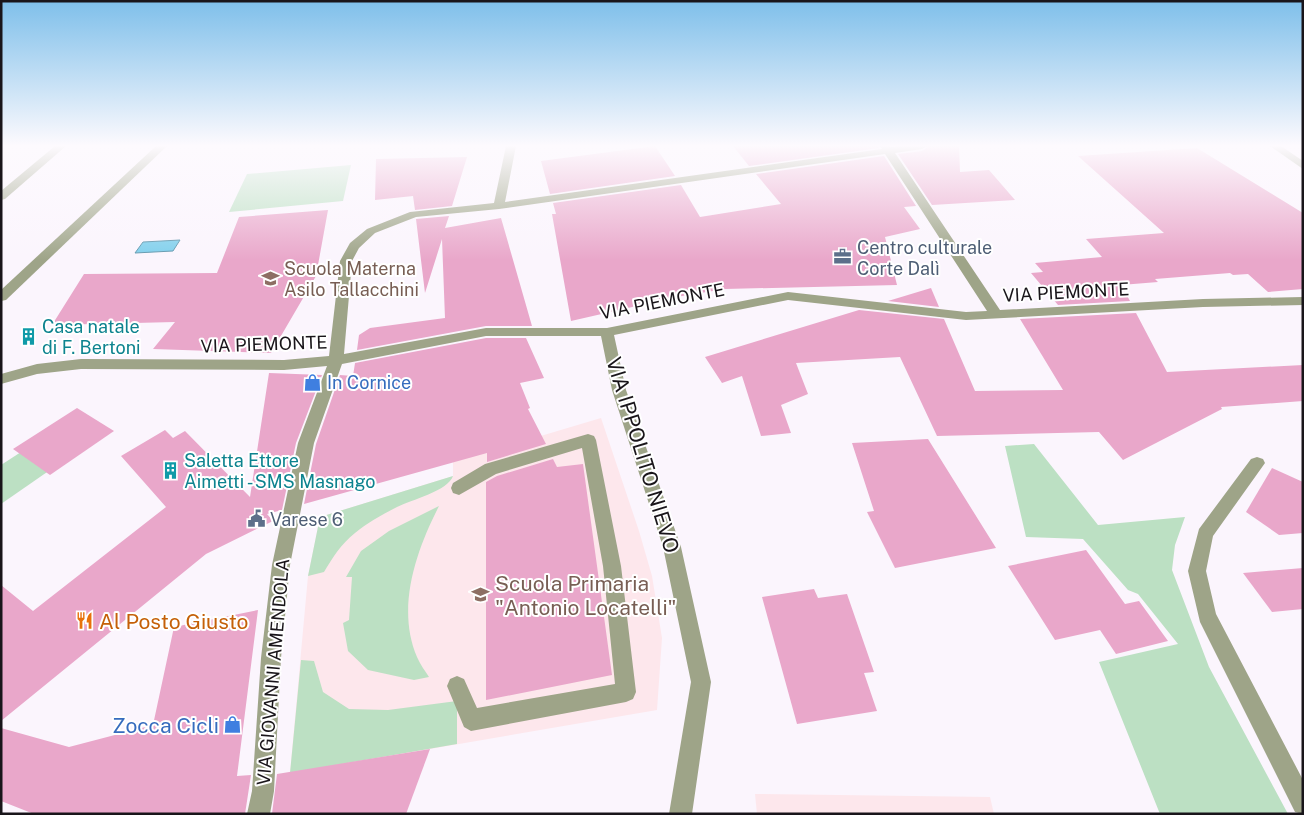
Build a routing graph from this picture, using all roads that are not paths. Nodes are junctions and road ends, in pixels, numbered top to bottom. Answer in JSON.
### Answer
{"nodes":[{"id":1,"x":16,"y":184,"type":"edge"},
{"id":2,"x":121,"y":184,"type":"edge"},
{"id":3,"x":503,"y":184,"type":"edge"},
{"id":4,"x":646,"y":184,"type":"edge"},
{"id":5,"x":911,"y":184,"type":"edge"},
{"id":6,"x":1,"y":197,"type":"edge"},
{"id":7,"x":499,"y":206,"type":"junction"},
{"id":8,"x":1,"y":297,"type":"edge"},
{"id":9,"x":1303,"y":301,"type":"edge"},
{"id":10,"x":996,"y":314,"type":"junction"},
{"id":11,"x":607,"y":332,"type":"junction"},
{"id":12,"x":336,"y":360,"type":"junction"},
{"id":13,"x":1,"y":380,"type":"edge"},
{"id":14,"x":1256,"y":463,"type":"dead end"},
{"id":15,"x":458,"y":488,"type":"dead end"},
{"id":16,"x":457,"y":686,"type":"dead end"},
{"id":17,"x":1303,"y":804,"type":"edge"},
{"id":18,"x":258,"y":814,"type":"edge"},
{"id":19,"x":680,"y":814,"type":"edge"}],
"edges":[{"from":1,"to":6,"type":"street"},
{"from":2,"to":8,"type":"street"},
{"from":3,"to":7,"type":"street"},
{"from":4,"to":7,"type":"street","name":"VIA GIOVANNI AMENDOLA"},
{"from":5,"to":10,"type":"street"},
{"from":7,"to":12,"type":"street","name":"VIA GIOVANNI AMENDOLA"},
{"from":9,"to":10,"type":"street","name":"VIA PIEMONTE"},
{"from":10,"to":11,"type":"street","name":"VIA PIEMONTE"},
{"from":11,"to":12,"type":"street","name":"VIA PIEMONTE"},
{"from":11,"to":19,"type":"street","name":"VIA IPPOLITO NIEVO"},
{"from":12,"to":13,"type":"street","name":"VIA PIEMONTE"},
{"from":12,"to":18,"type":"street","name":"VIA GIOVANNI AMENDOLA"},
{"from":14,"to":17,"type":"street"},
{"from":15,"to":16,"type":"street"}]}
